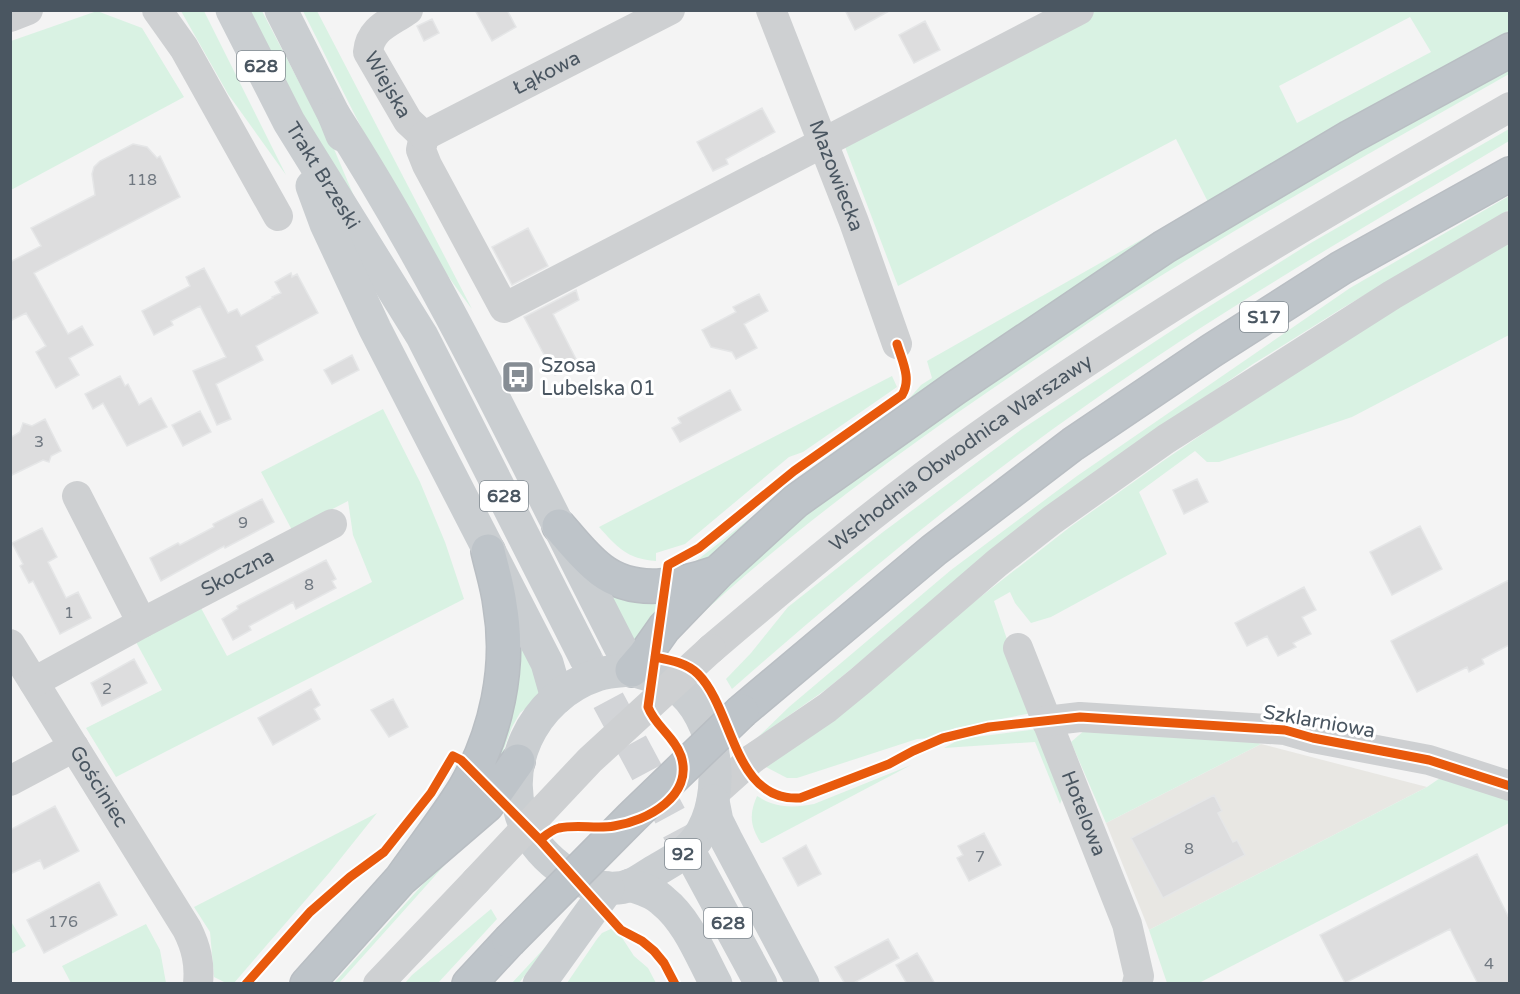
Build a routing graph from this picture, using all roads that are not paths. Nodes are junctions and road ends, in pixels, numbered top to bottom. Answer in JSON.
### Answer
{"nodes":[{"id":1,"x":28,"y":10,"type":"edge"},
{"id":2,"x":158,"y":10,"type":"edge"},
{"id":3,"x":232,"y":10,"type":"edge"},
{"id":4,"x":281,"y":10,"type":"edge"},
{"id":5,"x":408,"y":10,"type":"edge"},
{"id":6,"x":670,"y":10,"type":"edge"},
{"id":7,"x":771,"y":10,"type":"edge"},
{"id":8,"x":1079,"y":10,"type":"edge"},
{"id":9,"x":10,"y":17,"type":"edge"},
{"id":10,"x":1509,"y":50,"type":"edge"},
{"id":11,"x":1509,"y":107,"type":"edge"},
{"id":12,"x":334,"y":115,"type":"junction"},
{"id":13,"x":289,"y":122,"type":"junction"},
{"id":14,"x":424,"y":136,"type":"junction"},
{"id":15,"x":823,"y":144,"type":"junction"},
{"id":16,"x":1509,"y":174,"type":"edge"},
{"id":17,"x":278,"y":216,"type":"dead end"},
{"id":18,"x":1509,"y":226,"type":"edge"},
{"id":19,"x":422,"y":336,"type":"junction"},
{"id":20,"x":897,"y":344,"type":"dead end"},
{"id":21,"x":77,"y":496,"type":"dead end"},
{"id":22,"x":332,"y":525,"type":"dead end"},
{"id":23,"x":559,"y":526,"type":"junction"},
{"id":24,"x":488,"y":551,"type":"junction"},
{"id":25,"x":718,"y":572,"type":"junction"},
{"id":26,"x":142,"y":623,"type":"junction"},
{"id":27,"x":10,"y":644,"type":"edge"},
{"id":28,"x":1018,"y":648,"type":"dead end"},
{"id":29,"x":585,"y":657,"type":"tunnel mouth"},
{"id":30,"x":632,"y":670,"type":"junction"},
{"id":31,"x":34,"y":682,"type":"junction"},
{"id":32,"x":557,"y":698,"type":"junction"},
{"id":33,"x":1046,"y":721,"type":"junction"},
{"id":34,"x":74,"y":747,"type":"junction"},
{"id":35,"x":518,"y":761,"type":"junction"},
{"id":36,"x":10,"y":780,"type":"edge"},
{"id":37,"x":1509,"y":786,"type":"edge"},
{"id":38,"x":713,"y":797,"type":"junction"},
{"id":39,"x":695,"y":862,"type":"tunnel mouth"},
{"id":40,"x":401,"y":879,"type":"junction"},
{"id":41,"x":619,"y":887,"type":"junction"},
{"id":42,"x":198,"y":984,"type":"edge"},
{"id":43,"x":307,"y":984,"type":"edge"},
{"id":44,"x":378,"y":984,"type":"edge"},
{"id":45,"x":469,"y":984,"type":"edge"},
{"id":46,"x":539,"y":984,"type":"edge"},
{"id":47,"x":716,"y":984,"type":"edge"},
{"id":48,"x":761,"y":984,"type":"edge"},
{"id":49,"x":803,"y":984,"type":"edge"},
{"id":50,"x":1137,"y":984,"type":"edge"}],
"edges":[{"from":1,"to":9,"type":"street"},
{"from":2,"to":17,"type":"street"},
{"from":3,"to":13,"type":"main road","name":"Trakt Brzeski","number":"628"},
{"from":4,"to":12,"type":"main road","name":"Trakt Brzeski","number":"628"},
{"from":5,"to":14,"type":"street","name":"Wiejska"},
{"from":6,"to":14,"type":"street","name":"Łąkowa"},
{"from":7,"to":15,"type":"street","name":"Mazowiecka"},
{"from":8,"to":15,"type":"street"},
{"from":10,"to":25,"type":"highway"},
{"from":11,"to":44,"type":"street","name":"Wschodnia Obwodnica Warszawy","bridge":true},
{"from":12,"to":19,"type":"main road","name":"Trakt Brzeski","number":"628"},
{"from":12,"to":23,"type":"main road"},
{"from":13,"to":19,"type":"main road","name":"Trakt Brzeski","number":"628"},
{"from":13,"to":24,"type":"main road"},
{"from":14,"to":15,"type":"street"},
{"from":15,"to":20,"type":"street","name":"Mazowiecka"},
{"from":16,"to":45,"type":"highway","number":"S17","bridge":true},
{"from":18,"to":38,"type":"street"},
{"from":19,"to":29,"type":"main road","name":"Trakt Brzeski","number":"628"},
{"from":21,"to":26,"type":"street"},
{"from":22,"to":26,"type":"street","name":"Skoczna"},
{"from":23,"to":25,"type":"highway"},
{"from":23,"to":30,"type":"main road"},
{"from":24,"to":32,"type":"main road"},
{"from":24,"to":40,"type":"highway"},
{"from":25,"to":30,"type":"highway"},
{"from":26,"to":31,"type":"street","name":"Skoczna"},
{"from":27,"to":31,"type":"street","name":"Gościniec"},
{"from":28,"to":33,"type":"street","name":"Hotelowa"},
{"from":30,"to":32,"type":"main road","number":"92"},
{"from":30,"to":38,"type":"main road","number":"92"},
{"from":31,"to":34,"type":"street","name":"Gościniec"},
{"from":32,"to":35,"type":"main road","number":"92"},
{"from":33,"to":37,"type":"street","name":"Szklarniowa"},
{"from":33,"to":50,"type":"street","name":"Hotelowa"},
{"from":34,"to":36,"type":"street"},
{"from":34,"to":42,"type":"street","name":"Gościniec"},
{"from":35,"to":40,"type":"highway"},
{"from":35,"to":41,"type":"main road","number":"92"},
{"from":38,"to":41,"type":"main road","number":"92"},
{"from":38,"to":49,"type":"main road"},
{"from":39,"to":48,"type":"main road","number":"628"},
{"from":40,"to":43,"type":"highway"},
{"from":41,"to":46,"type":"main road"},
{"from":41,"to":47,"type":"main road"}]}
